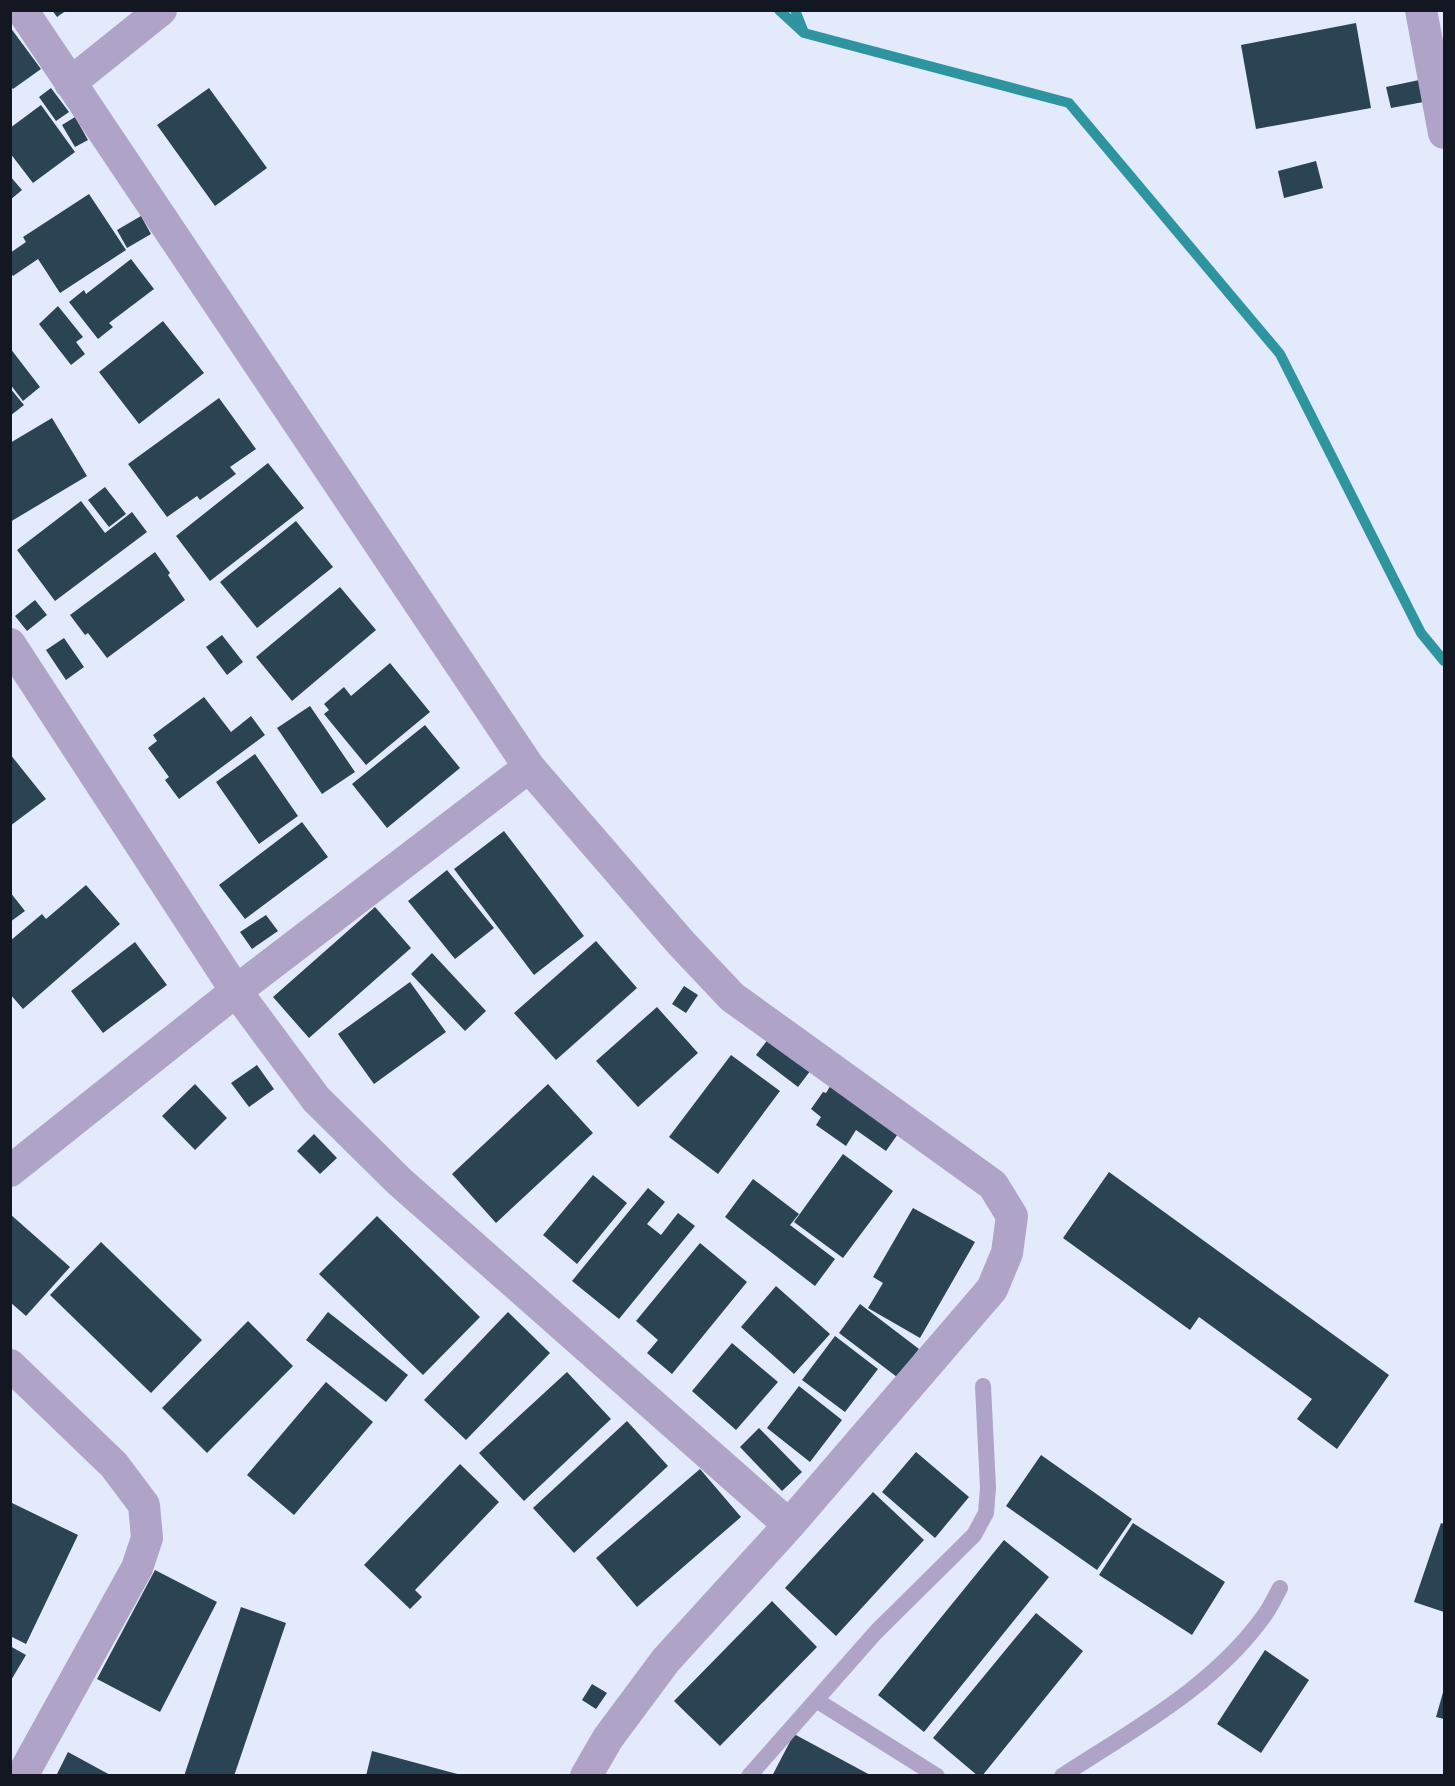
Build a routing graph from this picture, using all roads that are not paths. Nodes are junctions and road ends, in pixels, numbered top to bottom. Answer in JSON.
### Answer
{"nodes":[{"id":1,"x":22,"y":10,"type":"edge"},
{"id":2,"x":161,"y":10,"type":"edge"},
{"id":3,"x":1421,"y":10,"type":"edge"},
{"id":4,"x":70,"y":83,"type":"junction"},
{"id":5,"x":1444,"y":133,"type":"edge"},
{"id":6,"x":10,"y":644,"type":"edge"},
{"id":7,"x":528,"y":767,"type":"junction"},
{"id":8,"x":236,"y":991,"type":"junction"},
{"id":9,"x":10,"y":1171,"type":"edge"},
{"id":10,"x":10,"y":1365,"type":"edge"},
{"id":11,"x":983,"y":1386,"type":"dead end"},
{"id":12,"x":789,"y":1525,"type":"junction"},
{"id":13,"x":1281,"y":1588,"type":"dead end"},
{"id":14,"x":816,"y":1700,"type":"junction"},
{"id":15,"x":22,"y":1776,"type":"edge"},
{"id":16,"x":586,"y":1776,"type":"edge"},
{"id":17,"x":748,"y":1776,"type":"edge"},
{"id":18,"x":937,"y":1776,"type":"edge"},
{"id":19,"x":1062,"y":1776,"type":"edge"}],
"edges":[{"from":1,"to":4,"type":"street"},
{"from":2,"to":4,"type":"street"},
{"from":3,"to":5,"type":"street"},
{"from":4,"to":7,"type":"street"},
{"from":6,"to":8,"type":"street"},
{"from":7,"to":8,"type":"street"},
{"from":7,"to":12,"type":"street"},
{"from":8,"to":9,"type":"street"},
{"from":8,"to":12,"type":"street"},
{"from":10,"to":15,"type":"street"},
{"from":11,"to":14,"type":"lane"},
{"from":12,"to":16,"type":"street"},
{"from":13,"to":19,"type":"lane"},
{"from":14,"to":17,"type":"lane"},
{"from":14,"to":18,"type":"lane"}]}
